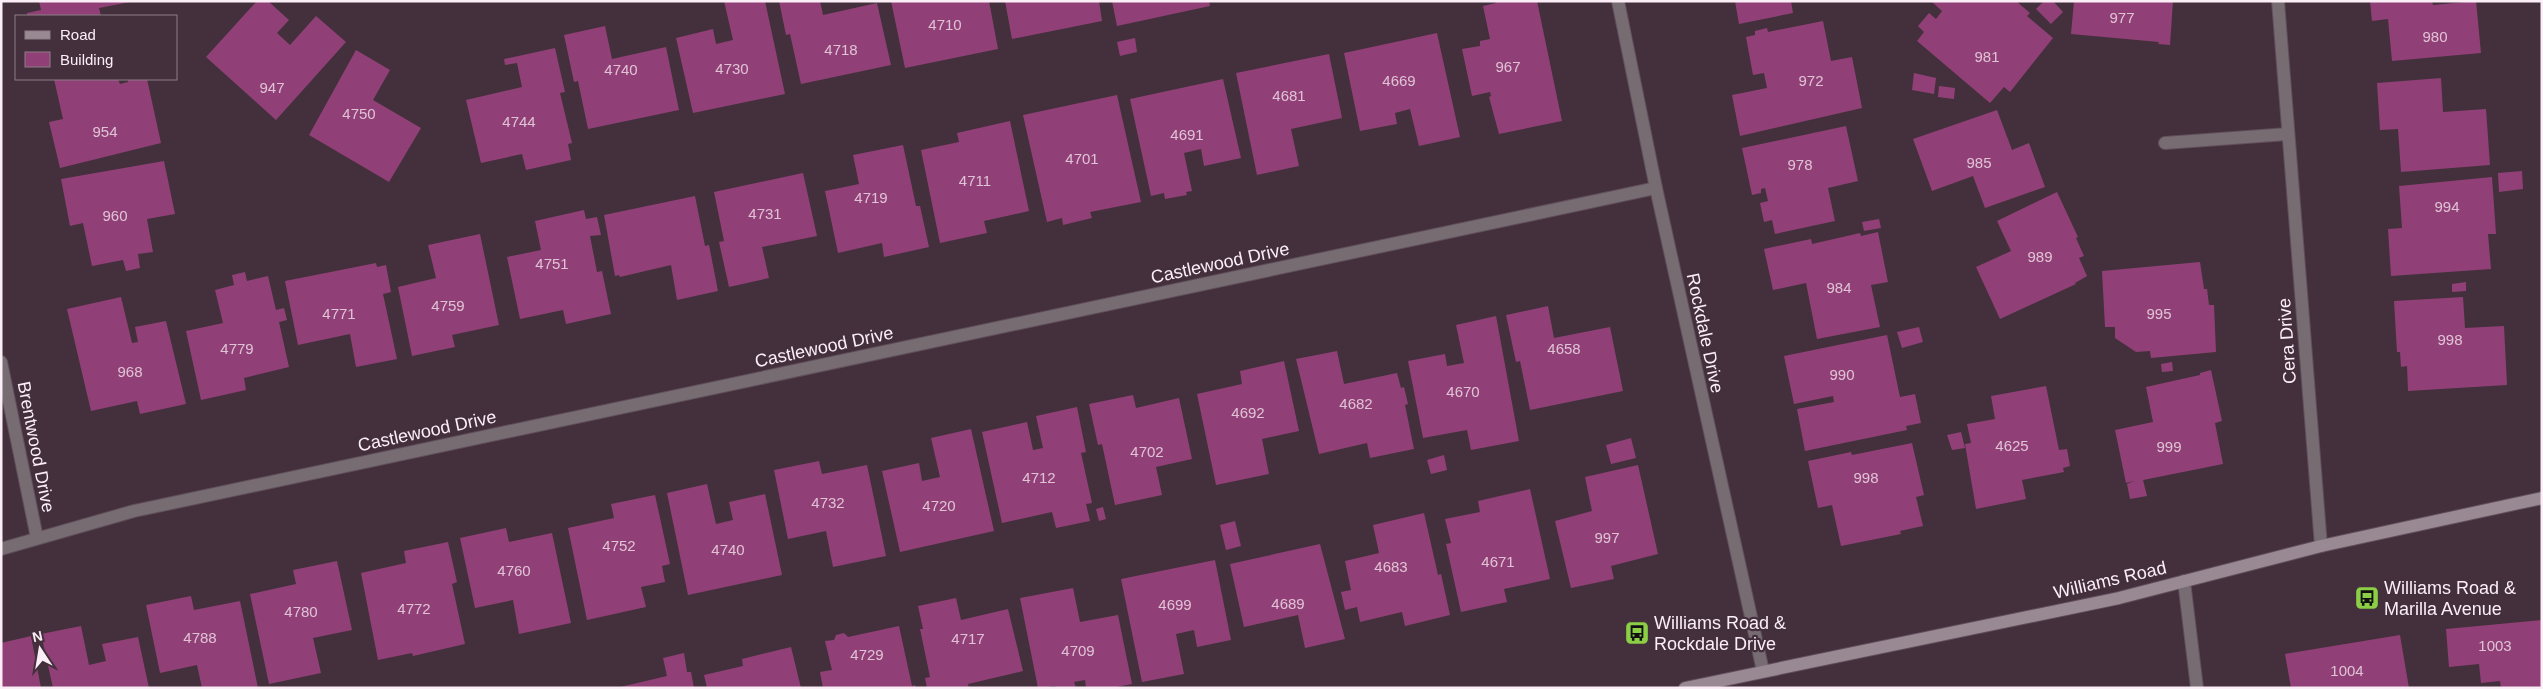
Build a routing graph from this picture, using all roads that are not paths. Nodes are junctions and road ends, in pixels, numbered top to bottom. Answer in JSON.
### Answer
{"nodes":[{"id":1,"x":1618,"y":1,"type":"edge"},
{"id":2,"x":2278,"y":1,"type":"edge"},
{"id":3,"x":2288,"y":134,"type":"junction"},
{"id":4,"x":2165,"y":143,"type":"dead end"},
{"id":5,"x":1656,"y":188,"type":"junction"},
{"id":6,"x":1,"y":362,"type":"edge"},
{"id":7,"x":2542,"y":498,"type":"edge"},
{"id":8,"x":37,"y":538,"type":"junction"},
{"id":9,"x":2321,"y":546,"type":"junction"},
{"id":10,"x":1,"y":549,"type":"edge"},
{"id":11,"x":2184,"y":581,"type":"junction"},
{"id":12,"x":1763,"y":671,"type":"junction"},
{"id":13,"x":1685,"y":688,"type":"edge"},
{"id":14,"x":2197,"y":688,"type":"edge"}],
"edges":[{"from":1,"to":5,"type":"street","name":"Rockdale Drive"},
{"from":2,"to":3,"type":"street","name":"Cera Drive"},
{"from":3,"to":4,"type":"street"},
{"from":3,"to":9,"type":"street","name":"Cera Drive"},
{"from":5,"to":8,"type":"street","name":"Castlewood Drive"},
{"from":5,"to":12,"type":"street","name":"Rockdale Drive"},
{"from":6,"to":8,"type":"street","name":"Brentwood Drive"},
{"from":7,"to":9,"type":"street","name":"Williams Road"},
{"from":8,"to":10,"type":"street","name":"Castlewood Drive"},
{"from":9,"to":11,"type":"street","name":"Williams Road"},
{"from":11,"to":12,"type":"street","name":"Williams Road"},
{"from":11,"to":14,"type":"street"},
{"from":12,"to":13,"type":"street","name":"Williams Road"}]}
